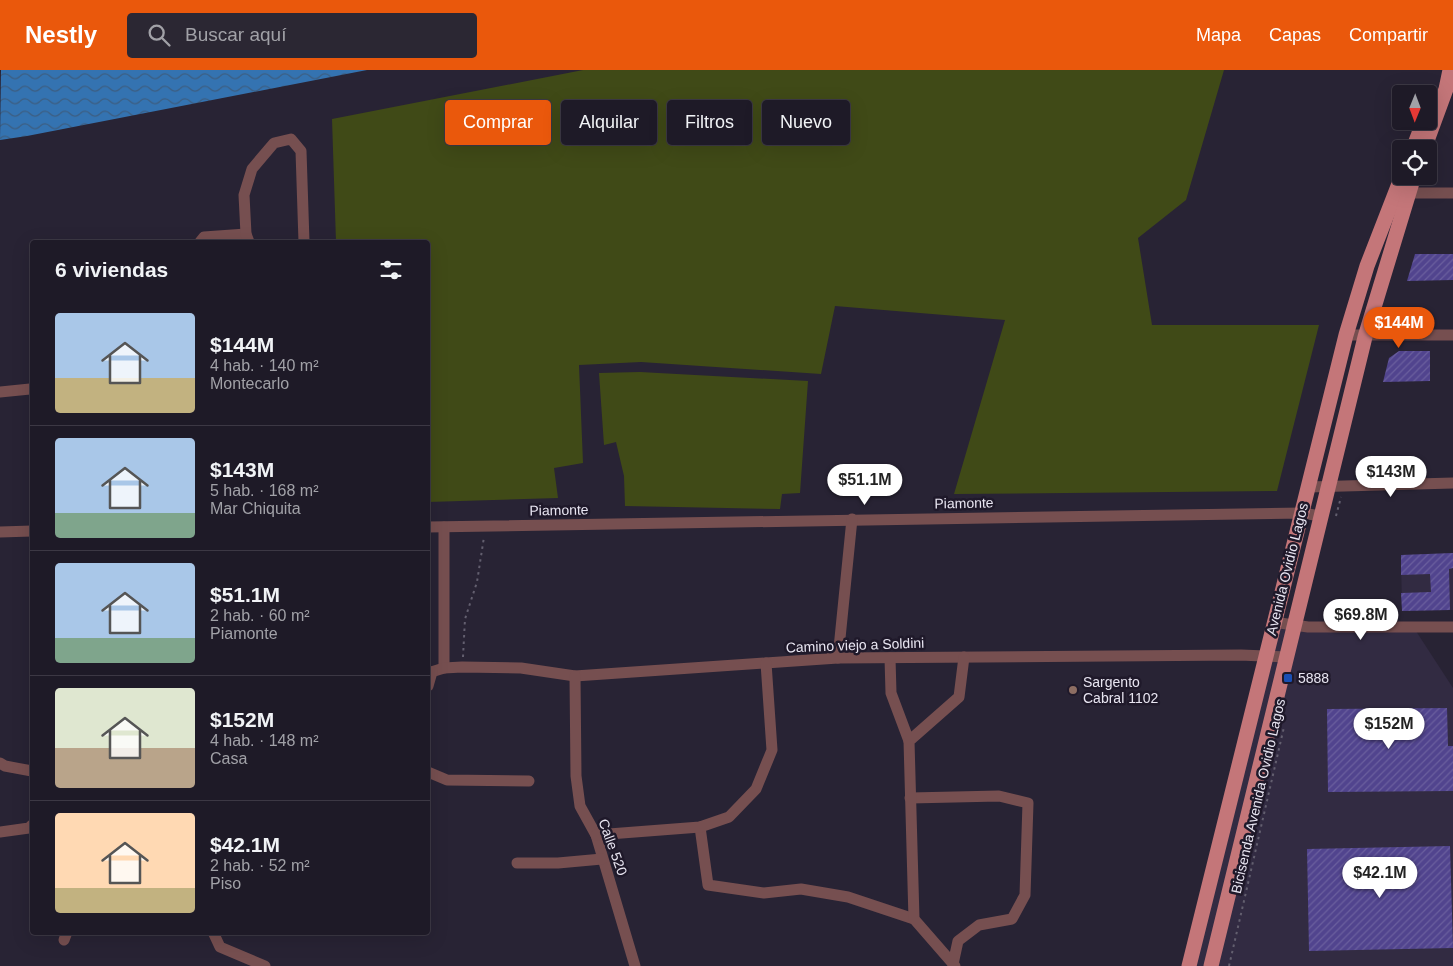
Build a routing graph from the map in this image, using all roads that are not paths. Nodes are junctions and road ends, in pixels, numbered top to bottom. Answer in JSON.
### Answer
{"nodes":[{"id":1,"x":1448,"y":70,"type":"edge"},
{"id":2,"x":1438,"y":91,"type":"edge"},
{"id":3,"x":1427,"y":140,"type":"edge"},
{"id":4,"x":1402,"y":185,"type":"edge"},
{"id":5,"x":1408,"y":185,"type":"edge"},
{"id":6,"x":1402,"y":193,"type":"junction"},
{"id":7,"x":1453,"y":193,"type":"edge"},
{"id":8,"x":248,"y":238,"type":"edge"},
{"id":9,"x":202,"y":240,"type":"edge"},
{"id":10,"x":304,"y":240,"type":"edge"},
{"id":11,"x":1453,"y":335,"type":"edge"},
{"id":12,"x":1346,"y":336,"type":"junction"},
{"id":13,"x":1365,"y":337,"type":"junction"},
{"id":14,"x":30,"y":389,"type":"dead end"},
{"id":15,"x":0,"y":392,"type":"edge"},
{"id":16,"x":1453,"y":483,"type":"edge"},
{"id":17,"x":1336,"y":486,"type":"junction"},
{"id":18,"x":1308,"y":487,"type":"junction"},
{"id":19,"x":1302,"y":513,"type":"junction"},
{"id":20,"x":852,"y":519,"type":"junction"},
{"id":21,"x":1328,"y":520,"type":"junction"},
{"id":22,"x":430,"y":527,"type":"edge"},
{"id":23,"x":444,"y":527,"type":"junction"},
{"id":24,"x":30,"y":531,"type":"edge"},
{"id":25,"x":0,"y":532,"type":"edge"},
{"id":26,"x":1273,"y":622,"type":"junction"},
{"id":27,"x":1294,"y":625,"type":"junction"},
{"id":28,"x":1453,"y":627,"type":"edge"},
{"id":29,"x":1265,"y":656,"type":"junction"},
{"id":30,"x":964,"y":657,"type":"junction"},
{"id":31,"x":1286,"y":657,"type":"junction"},
{"id":32,"x":838,"y":658,"type":"junction"},
{"id":33,"x":890,"y":658,"type":"junction"},
{"id":34,"x":766,"y":663,"type":"junction"},
{"id":35,"x":444,"y":668,"type":"junction"},
{"id":36,"x":430,"y":672,"type":"edge"},
{"id":37,"x":574,"y":676,"type":"junction"},
{"id":38,"x":909,"y":741,"type":"junction"},
{"id":39,"x":0,"y":763,"type":"edge"},
{"id":40,"x":30,"y":771,"type":"edge"},
{"id":41,"x":430,"y":773,"type":"edge"},
{"id":42,"x":529,"y":781,"type":"dead end"},
{"id":43,"x":910,"y":798,"type":"junction"},
{"id":44,"x":30,"y":827,"type":"edge"},
{"id":45,"x":700,"y":827,"type":"junction"},
{"id":46,"x":0,"y":832,"type":"edge"},
{"id":47,"x":596,"y":835,"type":"junction"},
{"id":48,"x":602,"y":859,"type":"junction"},
{"id":49,"x":517,"y":863,"type":"dead end"},
{"id":50,"x":914,"y":919,"type":"junction"},
{"id":51,"x":214,"y":935,"type":"edge"},
{"id":52,"x":954,"y":965,"type":"edge"},
{"id":53,"x":265,"y":966,"type":"edge"},
{"id":54,"x":635,"y":966,"type":"edge"},
{"id":55,"x":1189,"y":966,"type":"edge"},
{"id":56,"x":1211,"y":966,"type":"edge"}],
"edges":[{"from":1,"to":2,"type":"main road"},
{"from":1,"to":3,"type":"main road"},
{"from":4,"to":6,"type":"main road","name":"Avenida Ovidio Lagos"},
{"from":5,"to":6,"type":"main road","name":"Avenida Ovidio Lagos"},
{"from":6,"to":7,"type":"street"},
{"from":6,"to":12,"type":"main road","name":"Avenida Ovidio Lagos"},
{"from":6,"to":13,"type":"main road","name":"Avenida Ovidio Lagos"},
{"from":8,"to":9,"type":"street"},
{"from":8,"to":10,"type":"street"},
{"from":11,"to":13,"type":"street"},
{"from":12,"to":13,"type":"street"},
{"from":12,"to":18,"type":"main road","name":"Avenida Ovidio Lagos"},
{"from":13,"to":17,"type":"main road","name":"Avenida Ovidio Lagos"},
{"from":14,"to":15,"type":"street"},
{"from":16,"to":17,"type":"street"},
{"from":17,"to":18,"type":"street"},
{"from":17,"to":21,"type":"main road","name":"Avenida Ovidio Lagos"},
{"from":18,"to":19,"type":"main road","name":"Avenida Ovidio Lagos"},
{"from":19,"to":20,"type":"street","name":"Piamonte"},
{"from":19,"to":21,"type":"street","name":"Piamonte"},
{"from":19,"to":26,"type":"main road","name":"Avenida Ovidio Lagos"},
{"from":20,"to":23,"type":"street","name":"Piamonte"},
{"from":20,"to":32,"type":"street"},
{"from":21,"to":27,"type":"main road","name":"Avenida Ovidio Lagos"},
{"from":22,"to":23,"type":"street","name":"Piamonte"},
{"from":23,"to":35,"type":"street"},
{"from":24,"to":25,"type":"street"},
{"from":26,"to":27,"type":"street"},
{"from":26,"to":29,"type":"main road","name":"Avenida Ovidio Lagos"},
{"from":27,"to":28,"type":"street"},
{"from":27,"to":31,"type":"main road","name":"Avenida Ovidio Lagos"},
{"from":29,"to":30,"type":"street","name":"Camino viejo a Soldini"},
{"from":29,"to":31,"type":"street","name":"Camino viejo a Soldini"},
{"from":29,"to":55,"type":"main road","name":"Avenida Ovidio Lagos"},
{"from":30,"to":33,"type":"street","name":"Camino viejo a Soldini"},
{"from":30,"to":38,"type":"street"},
{"from":31,"to":56,"type":"main road","name":"Avenida Ovidio Lagos"},
{"from":32,"to":33,"type":"street","name":"Camino viejo a Soldini"},
{"from":32,"to":34,"type":"street","name":"Camino viejo a Soldini"},
{"from":33,"to":38,"type":"street"},
{"from":34,"to":37,"type":"street","name":"Camino viejo a Soldini"},
{"from":34,"to":45,"type":"street"},
{"from":35,"to":36,"type":"street","name":"Camino viejo a Soldini"},
{"from":35,"to":37,"type":"street","name":"Camino viejo a Soldini"},
{"from":37,"to":47,"type":"street","name":"Calle 520"},
{"from":38,"to":43,"type":"street"},
{"from":39,"to":40,"type":"street"},
{"from":41,"to":42,"type":"street"},
{"from":43,"to":50,"type":"street"},
{"from":43,"to":52,"type":"street"},
{"from":44,"to":46,"type":"street"},
{"from":45,"to":47,"type":"street"},
{"from":45,"to":50,"type":"street"},
{"from":47,"to":48,"type":"street","name":"Calle 520"},
{"from":48,"to":49,"type":"street"},
{"from":48,"to":54,"type":"street","name":"Calle 520"},
{"from":50,"to":52,"type":"street"},
{"from":51,"to":53,"type":"street"}]}
